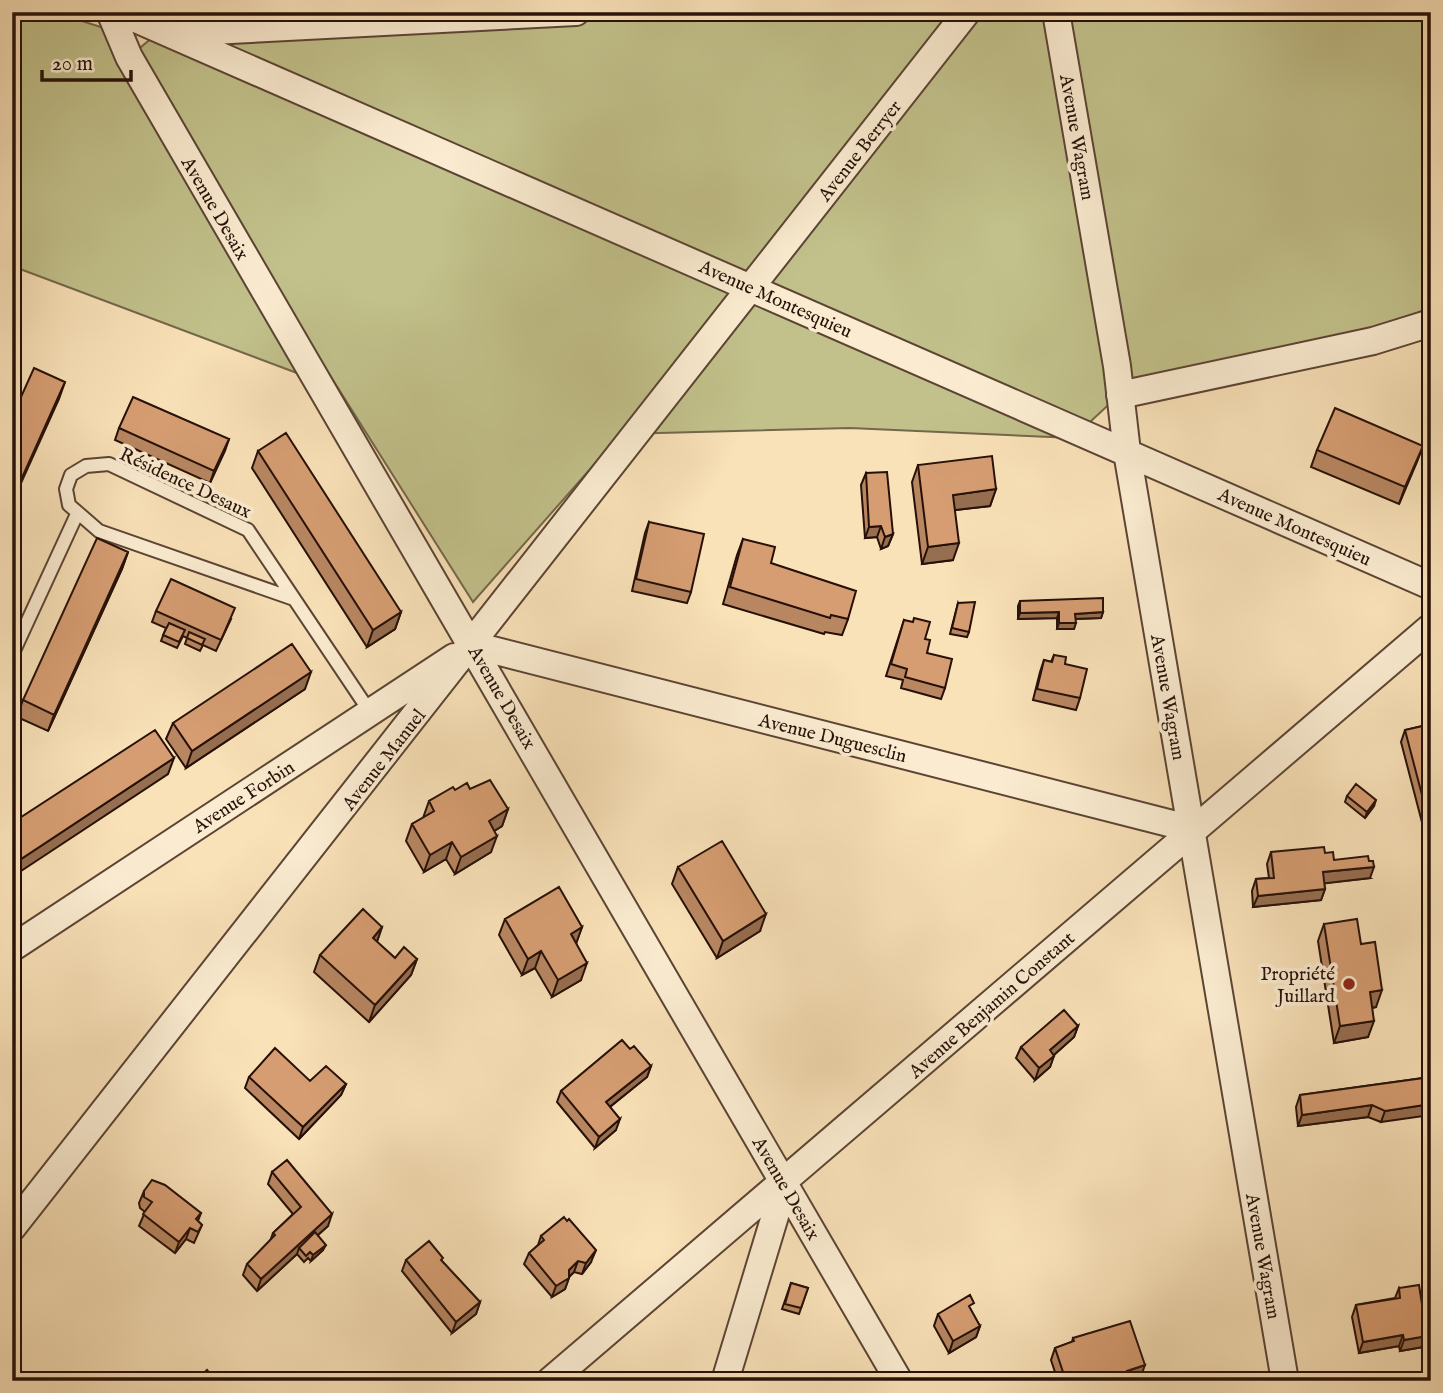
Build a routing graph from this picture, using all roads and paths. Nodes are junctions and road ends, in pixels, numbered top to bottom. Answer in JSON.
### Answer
{"nodes":[{"id":1,"x":110,"y":12,"type":"edge"},
{"id":2,"x":120,"y":12,"type":"edge"},
{"id":3,"x":576,"y":12,"type":"edge"},
{"id":4,"x":967,"y":12,"type":"edge"},
{"id":5,"x":1056,"y":12,"type":"edge"},
{"id":6,"x":168,"y":33,"type":"junction"},
{"id":7,"x":752,"y":288,"type":"junction"},
{"id":8,"x":1431,"y":323,"type":"edge"},
{"id":9,"x":1120,"y":395,"type":"junction"},
{"id":10,"x":1127,"y":452,"type":"junction"},
{"id":11,"x":77,"y":514,"type":"junction"},
{"id":12,"x":1431,"y":586,"type":"edge"},
{"id":13,"x":294,"y":599,"type":"junction"},
{"id":14,"x":1431,"y":627,"type":"edge"},
{"id":15,"x":473,"y":645,"type":"junction"},
{"id":16,"x":12,"y":655,"type":"edge"},
{"id":17,"x":370,"y":712,"type":"junction"},
{"id":18,"x":1192,"y":829,"type":"junction"},
{"id":19,"x":12,"y":948,"type":"edge"},
{"id":20,"x":785,"y":1183,"type":"junction"},
{"id":21,"x":12,"y":1228,"type":"edge"},
{"id":22,"x":550,"y":1381,"type":"edge"},
{"id":23,"x":725,"y":1381,"type":"edge"},
{"id":24,"x":899,"y":1381,"type":"edge"},
{"id":25,"x":1285,"y":1381,"type":"edge"}],
"edges":[{"from":1,"to":15,"type":"street","name":"Avenue Desaix"},
{"from":2,"to":6,"type":"street","name":"Avenue Montesquieu"},
{"from":3,"to":6,"type":"street"},
{"from":4,"to":7,"type":"street","name":"Avenue Berryer"},
{"from":5,"to":9,"type":"street","name":"Avenue Wagram"},
{"from":6,"to":7,"type":"street","name":"Avenue Montesquieu"},
{"from":7,"to":10,"type":"street","name":"Avenue Montesquieu"},
{"from":7,"to":15,"type":"street","name":"Avenue Manuel"},
{"from":8,"to":9,"type":"street"},
{"from":9,"to":10,"type":"street","name":"Avenue Wagram"},
{"from":10,"to":12,"type":"street","name":"Avenue Montesquieu"},
{"from":10,"to":18,"type":"street","name":"Avenue Wagram"},
{"from":11,"to":13,"type":"lane"},
{"from":11,"to":13,"type":"lane","name":"Résidence Desaux"},
{"from":11,"to":16,"type":"lane"},
{"from":13,"to":17,"type":"lane","name":"Résidence Desaux"},
{"from":14,"to":18,"type":"street","name":"Avenue Benjamin Constant"},
{"from":15,"to":17,"type":"street","name":"Avenue Forbin"},
{"from":15,"to":18,"type":"street","name":"Avenue Duguesclin"},
{"from":15,"to":20,"type":"street","name":"Avenue Desaix"},
{"from":15,"to":21,"type":"street","name":"Avenue Manuel"},
{"from":17,"to":19,"type":"street","name":"Avenue Forbin"},
{"from":18,"to":20,"type":"street","name":"Avenue Benjamin Constant"},
{"from":18,"to":25,"type":"street","name":"Avenue Wagram"},
{"from":20,"to":22,"type":"street","name":"Avenue Benjamin Constant"},
{"from":20,"to":23,"type":"street"},
{"from":20,"to":24,"type":"street","name":"Avenue Desaix"}]}
